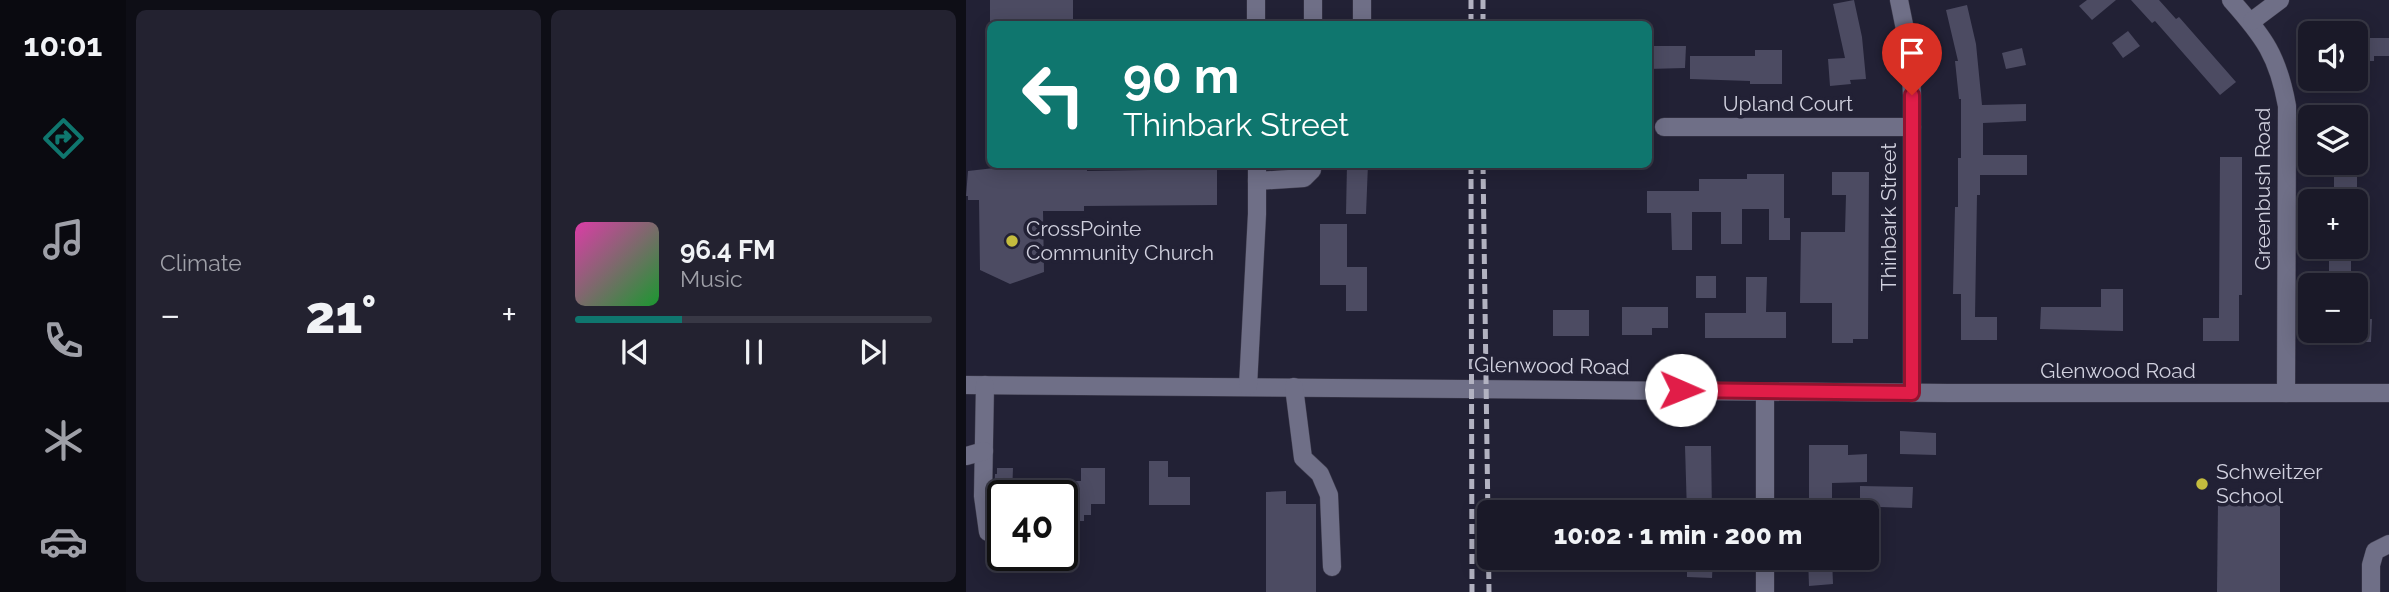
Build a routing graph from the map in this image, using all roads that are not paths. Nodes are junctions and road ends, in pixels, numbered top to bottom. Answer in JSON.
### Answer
{"nodes":[{"id":1,"x":1256,"y":0,"type":"edge"},
{"id":2,"x":1313,"y":0,"type":"edge"},
{"id":3,"x":1362,"y":0,"type":"edge"},
{"id":4,"x":1899,"y":0,"type":"edge"},
{"id":5,"x":2231,"y":0,"type":"edge"},
{"id":6,"x":2280,"y":0,"type":"edge"},
{"id":7,"x":1256,"y":21,"type":"edge"},
{"id":8,"x":1313,"y":21,"type":"edge"},
{"id":9,"x":1362,"y":21,"type":"edge"},
{"id":10,"x":2252,"y":21,"type":"junction"},
{"id":11,"x":1664,"y":127,"type":"dead end"},
{"id":12,"x":1912,"y":127,"type":"junction"},
{"id":13,"x":1312,"y":168,"type":"edge"},
{"id":14,"x":1257,"y":173,"type":"edge"},
{"id":15,"x":966,"y":385,"type":"edge"},
{"id":16,"x":985,"y":385,"type":"junction"},
{"id":17,"x":1248,"y":386,"type":"junction"},
{"id":18,"x":1294,"y":387,"type":"junction"},
{"id":19,"x":1765,"y":391,"type":"junction"},
{"id":20,"x":1912,"y":393,"type":"junction"},
{"id":21,"x":2286,"y":393,"type":"junction"},
{"id":22,"x":2389,"y":393,"type":"edge"},
{"id":23,"x":984,"y":451,"type":"junction"},
{"id":24,"x":966,"y":456,"type":"edge"},
{"id":25,"x":1765,"y":500,"type":"edge"},
{"id":26,"x":987,"y":527,"type":"edge"},
{"id":27,"x":2389,"y":544,"type":"edge"},
{"id":28,"x":1332,"y":567,"type":"dead end"},
{"id":29,"x":1765,"y":570,"type":"edge"},
{"id":30,"x":1765,"y":592,"type":"edge"},
{"id":31,"x":2371,"y":592,"type":"edge"}],
"edges":[{"from":1,"to":7,"type":"street"},
{"from":2,"to":8,"type":"street"},
{"from":3,"to":9,"type":"street"},
{"from":4,"to":12,"type":"street","name":"Thinbark Street"},
{"from":5,"to":10,"type":"street","name":"Greenbush Road"},
{"from":6,"to":10,"type":"street"},
{"from":10,"to":21,"type":"street","name":"Greenbush Road"},
{"from":11,"to":12,"type":"street","name":"Upland Court"},
{"from":12,"to":20,"type":"street","name":"Thinbark Street"},
{"from":13,"to":14,"type":"street"},
{"from":14,"to":17,"type":"street"},
{"from":15,"to":16,"type":"street","name":"Glenwood Road"},
{"from":16,"to":17,"type":"street","name":"Glenwood Road"},
{"from":16,"to":23,"type":"street"},
{"from":17,"to":18,"type":"street","name":"Glenwood Road"},
{"from":18,"to":19,"type":"street","name":"Glenwood Road"},
{"from":18,"to":28,"type":"street"},
{"from":19,"to":20,"type":"street","name":"Glenwood Road"},
{"from":19,"to":25,"type":"street"},
{"from":20,"to":21,"type":"street","name":"Glenwood Road"},
{"from":21,"to":22,"type":"street","name":"Glenwood Road"},
{"from":23,"to":24,"type":"street"},
{"from":23,"to":26,"type":"street"},
{"from":27,"to":31,"type":"street"},
{"from":29,"to":30,"type":"street"}]}
